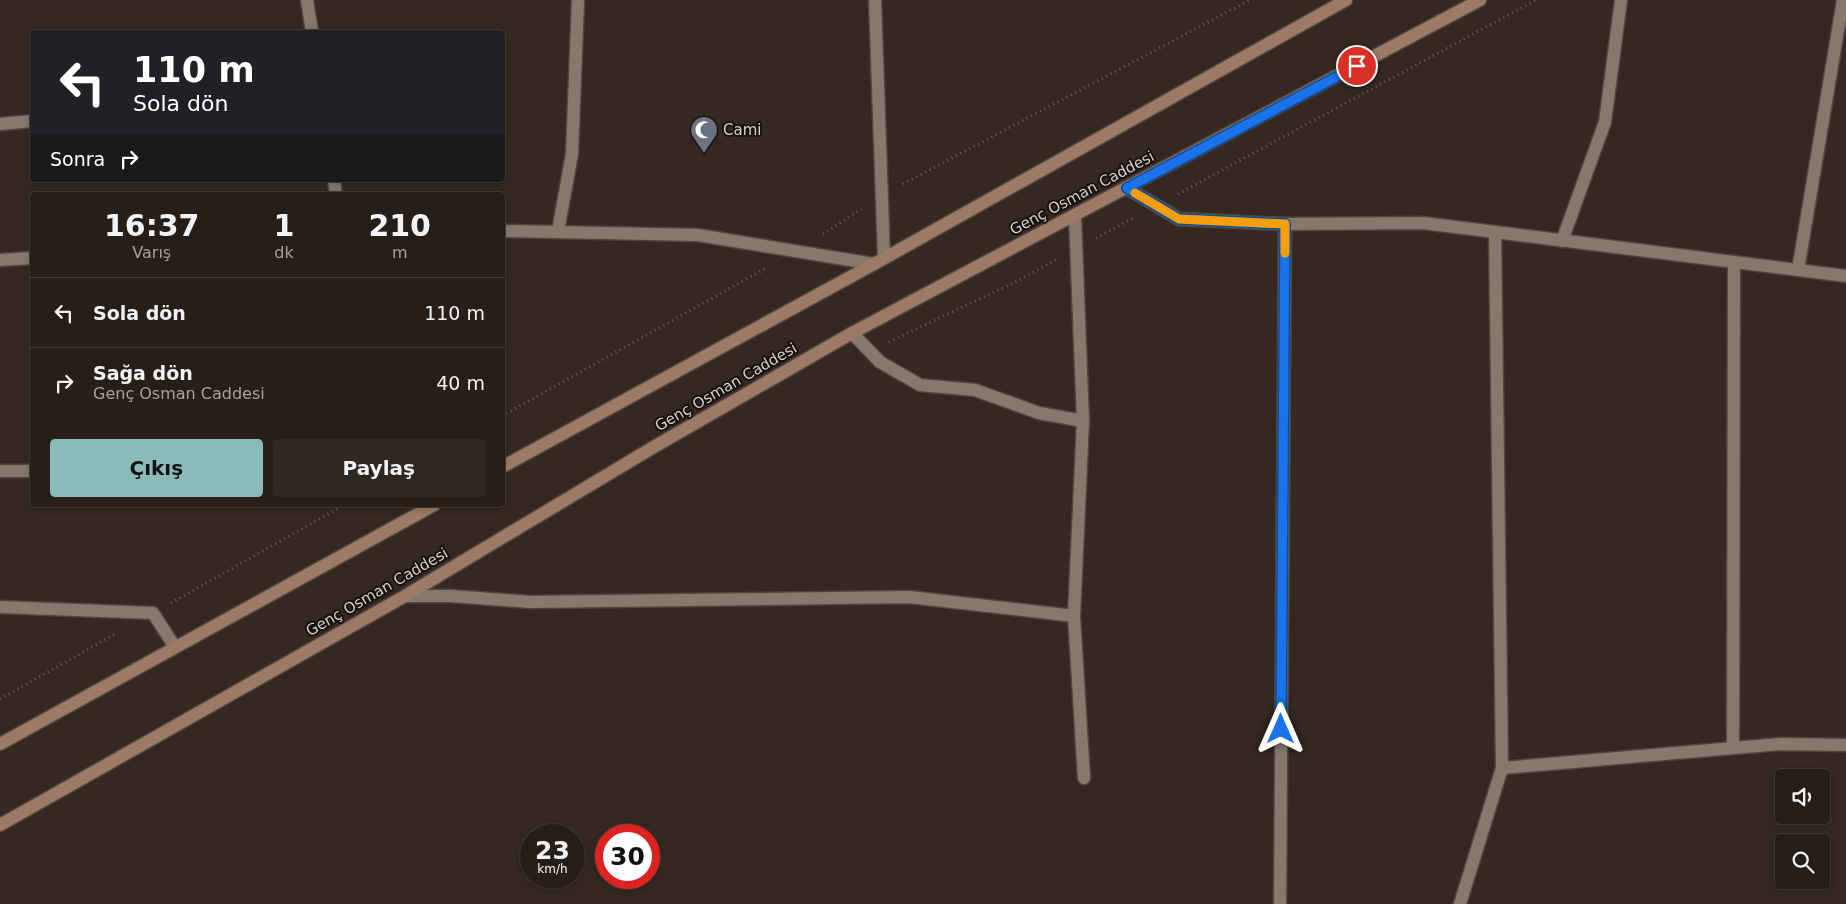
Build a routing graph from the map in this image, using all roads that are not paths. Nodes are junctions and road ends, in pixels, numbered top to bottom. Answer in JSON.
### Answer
{"nodes":[{"id":1,"x":307,"y":0,"type":"edge"},
{"id":2,"x":578,"y":0,"type":"edge"},
{"id":3,"x":875,"y":0,"type":"edge"},
{"id":4,"x":1346,"y":0,"type":"edge"},
{"id":5,"x":1480,"y":0,"type":"edge"},
{"id":6,"x":1621,"y":0,"type":"edge"},
{"id":7,"x":1843,"y":0,"type":"edge"},
{"id":8,"x":312,"y":30,"type":"edge"},
{"id":9,"x":30,"y":120,"type":"edge"},
{"id":10,"x":0,"y":124,"type":"edge"},
{"id":11,"x":1127,"y":188,"type":"junction"},
{"id":12,"x":1075,"y":216,"type":"junction"},
{"id":13,"x":1285,"y":224,"type":"junction"},
{"id":14,"x":505,"y":231,"type":"edge"},
{"id":15,"x":558,"y":231,"type":"junction"},
{"id":16,"x":1495,"y":232,"type":"junction"},
{"id":17,"x":1562,"y":241,"type":"junction"},
{"id":18,"x":30,"y":258,"type":"edge"},
{"id":19,"x":0,"y":260,"type":"edge"},
{"id":20,"x":879,"y":261,"type":"junction"},
{"id":21,"x":1734,"y":262,"type":"junction"},
{"id":22,"x":1798,"y":270,"type":"junction"},
{"id":23,"x":1846,"y":276,"type":"edge"},
{"id":24,"x":852,"y":333,"type":"junction"},
{"id":25,"x":1083,"y":421,"type":"junction"},
{"id":26,"x":505,"y":465,"type":"edge"},
{"id":27,"x":0,"y":471,"type":"edge"},
{"id":28,"x":30,"y":471,"type":"edge"},
{"id":29,"x":430,"y":507,"type":"edge"},
{"id":30,"x":404,"y":596,"type":"junction"},
{"id":31,"x":0,"y":607,"type":"edge"},
{"id":32,"x":1074,"y":616,"type":"junction"},
{"id":33,"x":175,"y":647,"type":"junction"},
{"id":34,"x":0,"y":744,"type":"edge"},
{"id":35,"x":1846,"y":744,"type":"edge"},
{"id":36,"x":1733,"y":748,"type":"junction"},
{"id":37,"x":1502,"y":768,"type":"junction"},
{"id":38,"x":1084,"y":778,"type":"dead end"},
{"id":39,"x":0,"y":825,"type":"edge"},
{"id":40,"x":1280,"y":904,"type":"edge"},
{"id":41,"x":1460,"y":904,"type":"edge"}],
"edges":[{"from":1,"to":8,"type":"street"},
{"from":2,"to":15,"type":"street"},
{"from":3,"to":20,"type":"street"},
{"from":4,"to":20,"type":"main road"},
{"from":5,"to":11,"type":"main road","name":"Genç Osman Caddesi"},
{"from":6,"to":17,"type":"street"},
{"from":7,"to":22,"type":"street"},
{"from":9,"to":10,"type":"street"},
{"from":11,"to":12,"type":"main road","name":"Genç Osman Caddesi"},
{"from":11,"to":13,"type":"street"},
{"from":12,"to":24,"type":"main road","name":"Genç Osman Caddesi"},
{"from":12,"to":25,"type":"street"},
{"from":13,"to":16,"type":"street"},
{"from":13,"to":40,"type":"street"},
{"from":14,"to":15,"type":"street"},
{"from":15,"to":20,"type":"street"},
{"from":16,"to":17,"type":"street"},
{"from":16,"to":37,"type":"street"},
{"from":17,"to":21,"type":"street"},
{"from":18,"to":19,"type":"street"},
{"from":20,"to":26,"type":"main road"},
{"from":21,"to":22,"type":"street"},
{"from":21,"to":36,"type":"street"},
{"from":22,"to":23,"type":"street"},
{"from":24,"to":25,"type":"street"},
{"from":24,"to":30,"type":"main road","name":"Genç Osman Caddesi"},
{"from":25,"to":32,"type":"street"},
{"from":27,"to":28,"type":"street"},
{"from":29,"to":33,"type":"main road"},
{"from":30,"to":32,"type":"street"},
{"from":30,"to":39,"type":"main road","name":"Genç Osman Caddesi"},
{"from":31,"to":33,"type":"street"},
{"from":32,"to":38,"type":"street"},
{"from":33,"to":34,"type":"main road"},
{"from":35,"to":36,"type":"street"},
{"from":36,"to":37,"type":"street"},
{"from":37,"to":41,"type":"street"}]}
